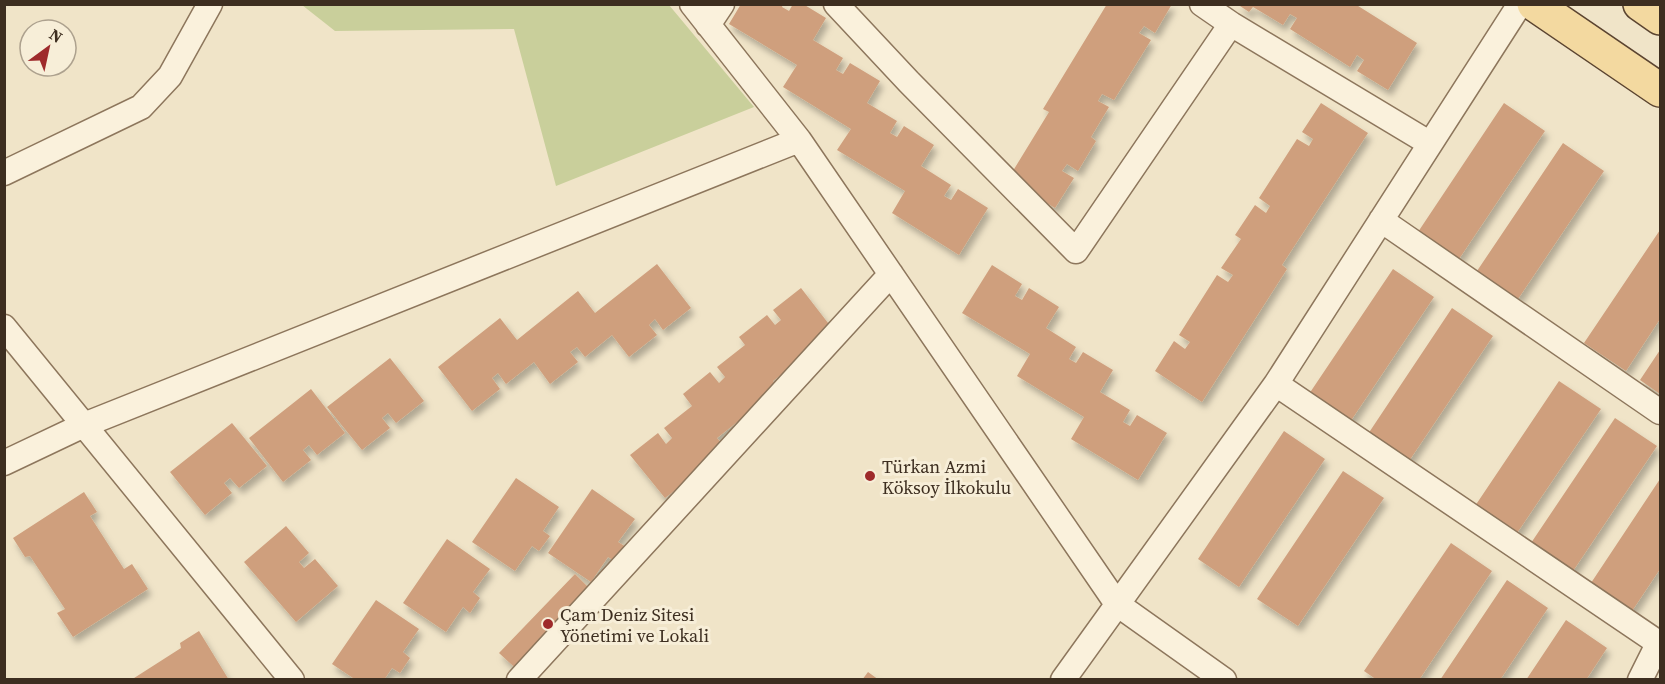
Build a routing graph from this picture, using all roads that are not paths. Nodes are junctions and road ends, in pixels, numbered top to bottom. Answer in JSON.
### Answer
{"nodes":[{"id":1,"x":210,"y":4,"type":"edge"},
{"id":2,"x":692,"y":4,"type":"edge"},
{"id":3,"x":722,"y":4,"type":"edge"},
{"id":4,"x":837,"y":4,"type":"edge"},
{"id":5,"x":1202,"y":4,"type":"edge"},
{"id":6,"x":1520,"y":4,"type":"edge"},
{"id":7,"x":1534,"y":4,"type":"edge"},
{"id":8,"x":1640,"y":4,"type":"edge"},
{"id":9,"x":1660,"y":18,"type":"edge"},
{"id":10,"x":1231,"y":24,"type":"junction"},
{"id":11,"x":708,"y":25,"type":"junction"},
{"id":12,"x":1660,"y":90,"type":"edge"},
{"id":13,"x":799,"y":140,"type":"junction"},
{"id":14,"x":1429,"y":144,"type":"junction"},
{"id":15,"x":4,"y":173,"type":"edge"},
{"id":16,"x":1381,"y":220,"type":"junction"},
{"id":17,"x":891,"y":274,"type":"junction"},
{"id":18,"x":4,"y":327,"type":"edge"},
{"id":19,"x":1276,"y":384,"type":"junction"},
{"id":20,"x":1660,"y":412,"type":"edge"},
{"id":21,"x":84,"y":425,"type":"junction"},
{"id":22,"x":4,"y":463,"type":"edge"},
{"id":23,"x":1117,"y":604,"type":"junction"},
{"id":24,"x":1660,"y":644,"type":"edge"},
{"id":25,"x":292,"y":680,"type":"edge"},
{"id":26,"x":519,"y":680,"type":"edge"},
{"id":27,"x":1063,"y":680,"type":"edge"},
{"id":28,"x":1224,"y":680,"type":"edge"},
{"id":29,"x":1640,"y":680,"type":"edge"}],
"edges":[{"from":1,"to":15,"type":"street"},
{"from":2,"to":11,"type":"street"},
{"from":3,"to":11,"type":"street"},
{"from":4,"to":10,"type":"street"},
{"from":5,"to":10,"type":"street"},
{"from":6,"to":14,"type":"street"},
{"from":7,"to":12,"type":"main road"},
{"from":8,"to":9,"type":"main road"},
{"from":10,"to":14,"type":"street"},
{"from":11,"to":13,"type":"street"},
{"from":13,"to":17,"type":"street"},
{"from":13,"to":21,"type":"street"},
{"from":14,"to":16,"type":"street"},
{"from":16,"to":19,"type":"street"},
{"from":16,"to":20,"type":"street"},
{"from":17,"to":23,"type":"street"},
{"from":17,"to":26,"type":"street"},
{"from":18,"to":21,"type":"street"},
{"from":19,"to":23,"type":"street"},
{"from":19,"to":24,"type":"street"},
{"from":21,"to":22,"type":"street"},
{"from":21,"to":25,"type":"street"},
{"from":23,"to":27,"type":"street"},
{"from":23,"to":28,"type":"street"},
{"from":24,"to":29,"type":"street"}]}
